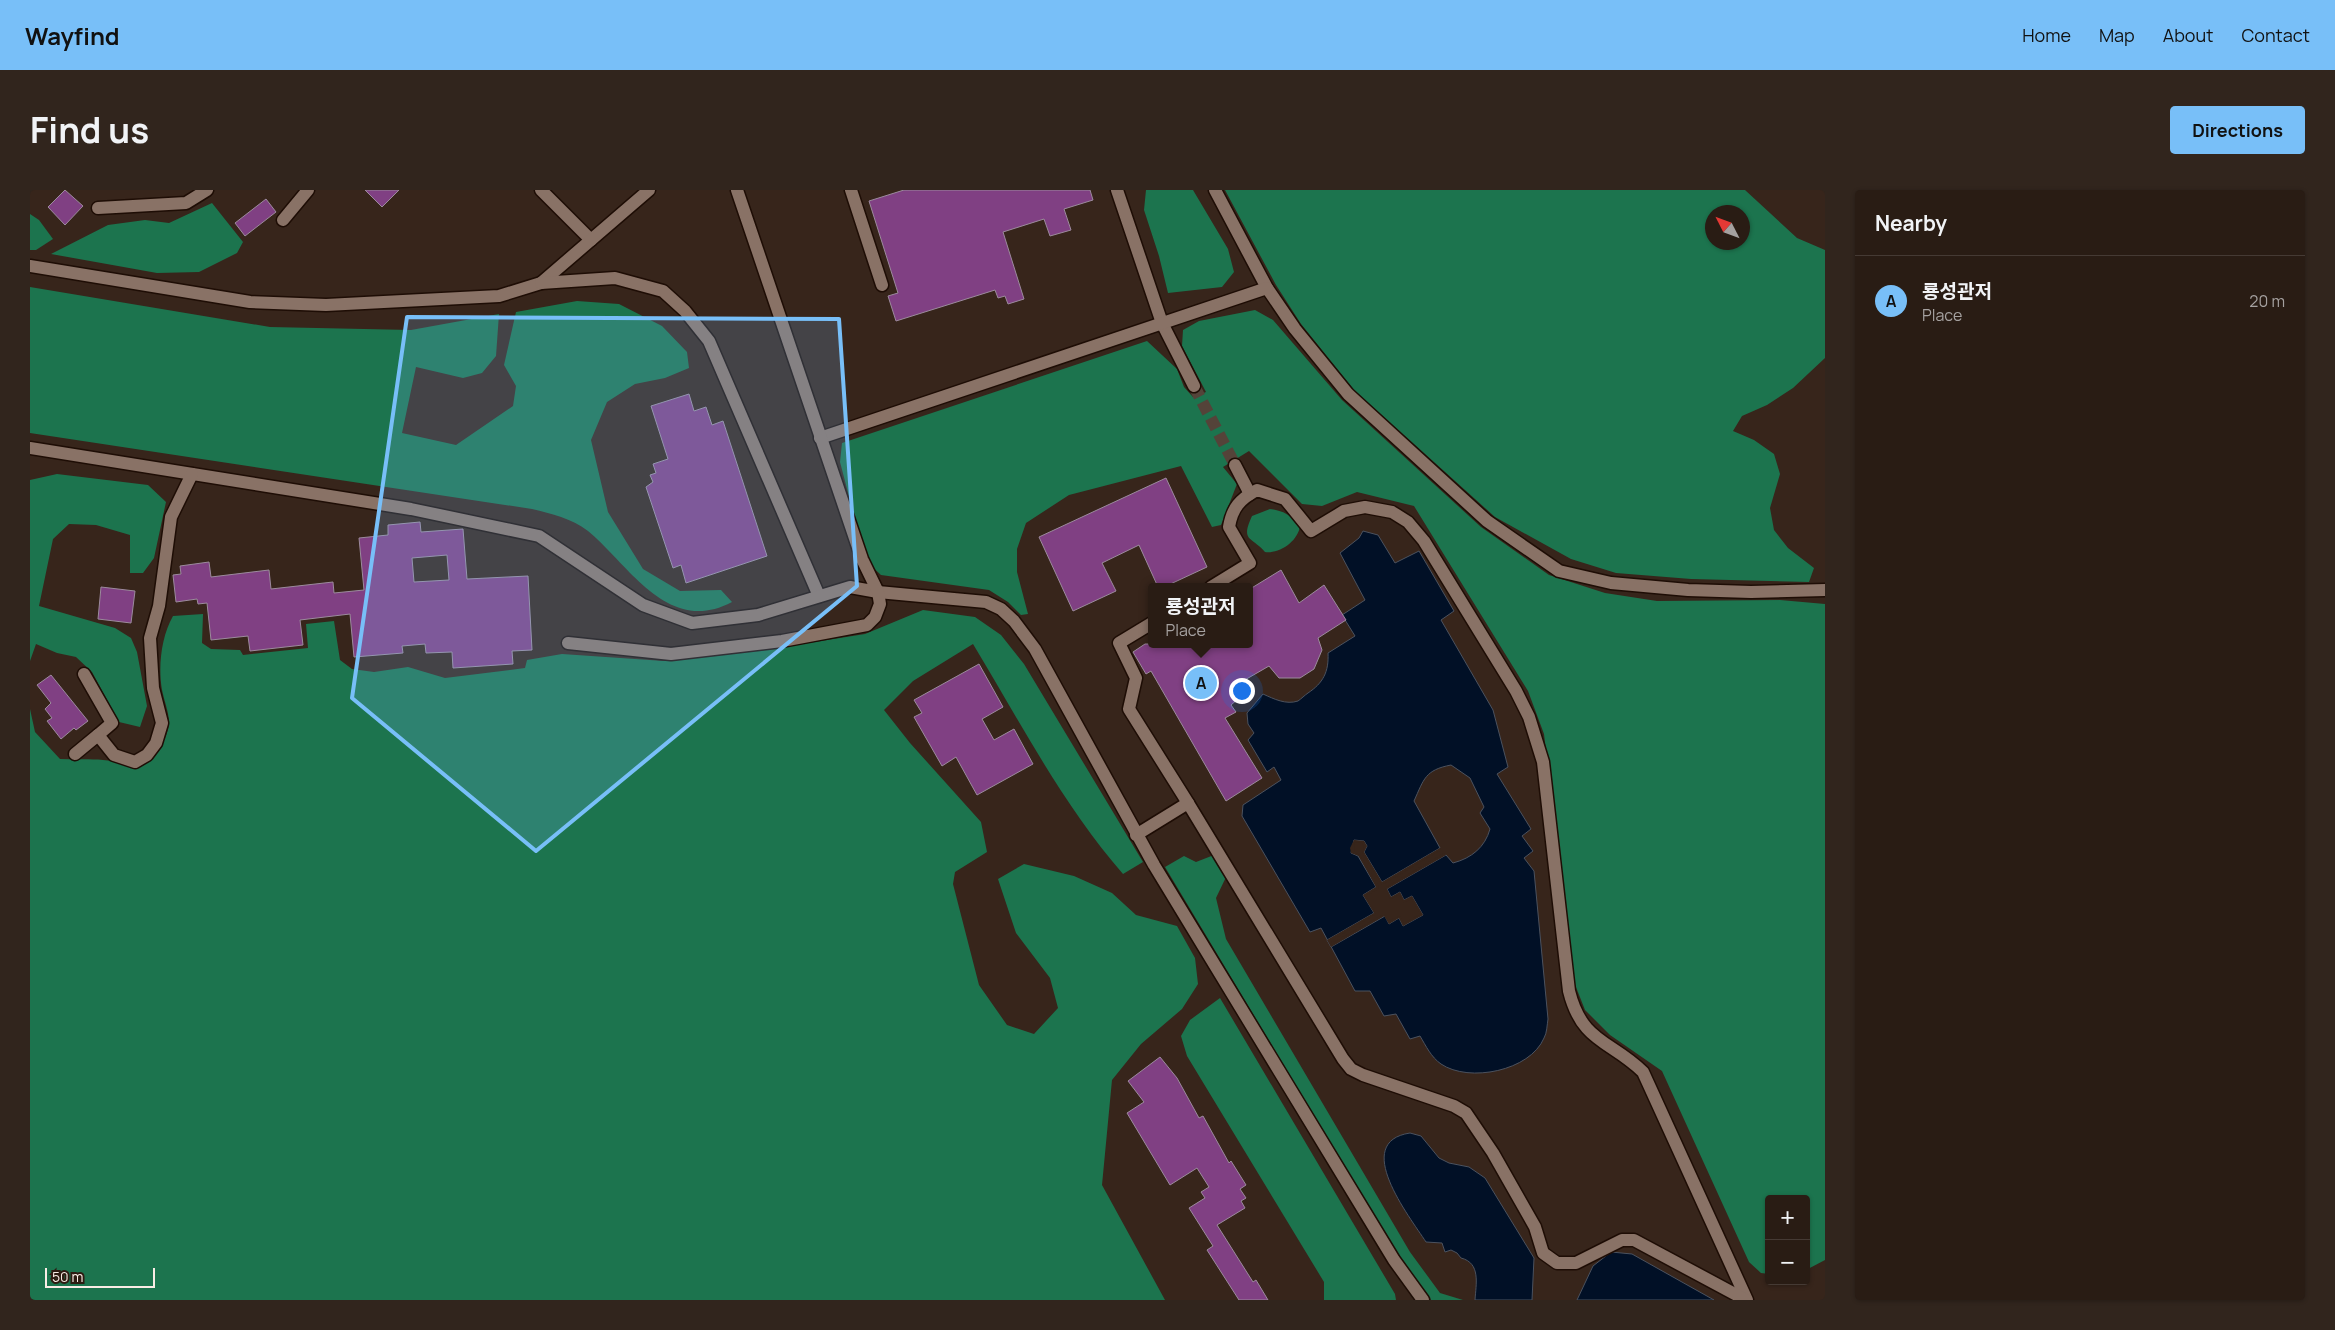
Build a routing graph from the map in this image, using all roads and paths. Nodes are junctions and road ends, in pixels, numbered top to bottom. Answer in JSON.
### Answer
{"nodes":[{"id":1,"x":207,"y":190,"type":"edge"},
{"id":2,"x":308,"y":190,"type":"edge"},
{"id":3,"x":542,"y":190,"type":"edge"},
{"id":4,"x":648,"y":190,"type":"edge"},
{"id":5,"x":737,"y":190,"type":"edge"},
{"id":6,"x":851,"y":190,"type":"edge"},
{"id":7,"x":1117,"y":190,"type":"edge"},
{"id":8,"x":1215,"y":190,"type":"edge"},
{"id":9,"x":98,"y":208,"type":"dead end"},
{"id":10,"x":284,"y":220,"type":"dead end"},
{"id":11,"x":591,"y":240,"type":"junction"},
{"id":12,"x":30,"y":266,"type":"edge"},
{"id":13,"x":541,"y":283,"type":"junction"},
{"id":14,"x":882,"y":285,"type":"dead end"},
{"id":15,"x":1267,"y":288,"type":"junction"},
{"id":16,"x":1162,"y":323,"type":"junction"},
{"id":17,"x":1194,"y":386,"type":"tunnel mouth"},
{"id":18,"x":820,"y":438,"type":"junction"},
{"id":19,"x":30,"y":448,"type":"edge"},
{"id":20,"x":1235,"y":465,"type":"tunnel mouth"},
{"id":21,"x":192,"y":474,"type":"junction"},
{"id":22,"x":1250,"y":494,"type":"junction"},
{"id":23,"x":1217,"y":583,"type":"edge"},
{"id":24,"x":1825,"y":590,"type":"edge"},
{"id":25,"x":878,"y":592,"type":"junction"},
{"id":26,"x":819,"y":596,"type":"junction"},
{"id":27,"x":1148,"y":625,"type":"edge"},
{"id":28,"x":568,"y":644,"type":"dead end"},
{"id":29,"x":84,"y":674,"type":"dead end"},
{"id":30,"x":98,"y":735,"type":"junction"},
{"id":31,"x":75,"y":754,"type":"dead end"},
{"id":32,"x":1188,"y":803,"type":"junction"},
{"id":33,"x":1136,"y":835,"type":"junction"},
{"id":34,"x":1423,"y":1300,"type":"edge"},
{"id":35,"x":1746,"y":1300,"type":"edge"}],
"edges":[{"from":1,"to":9,"type":"lane"},
{"from":2,"to":10,"type":"lane"},
{"from":3,"to":11,"type":"lane"},
{"from":4,"to":11,"type":"lane"},
{"from":5,"to":18,"type":"lane"},
{"from":6,"to":14,"type":"lane"},
{"from":7,"to":16,"type":"lane"},
{"from":8,"to":15,"type":"lane"},
{"from":11,"to":13,"type":"lane"},
{"from":12,"to":13,"type":"lane"},
{"from":13,"to":26,"type":"lane"},
{"from":15,"to":16,"type":"lane"},
{"from":15,"to":24,"type":"lane"},
{"from":16,"to":17,"type":"lane"},
{"from":16,"to":18,"type":"lane"},
{"from":18,"to":25,"type":"lane"},
{"from":19,"to":21,"type":"lane"},
{"from":20,"to":22,"type":"lane"},
{"from":21,"to":26,"type":"lane"},
{"from":21,"to":30,"type":"lane"},
{"from":22,"to":23,"type":"lane"},
{"from":22,"to":35,"type":"lane"},
{"from":25,"to":26,"type":"lane"},
{"from":25,"to":28,"type":"lane"},
{"from":25,"to":33,"type":"lane"},
{"from":27,"to":32,"type":"lane"},
{"from":29,"to":30,"type":"lane"},
{"from":30,"to":31,"type":"lane"},
{"from":32,"to":33,"type":"lane"},
{"from":32,"to":35,"type":"lane"},
{"from":33,"to":34,"type":"lane"}]}
